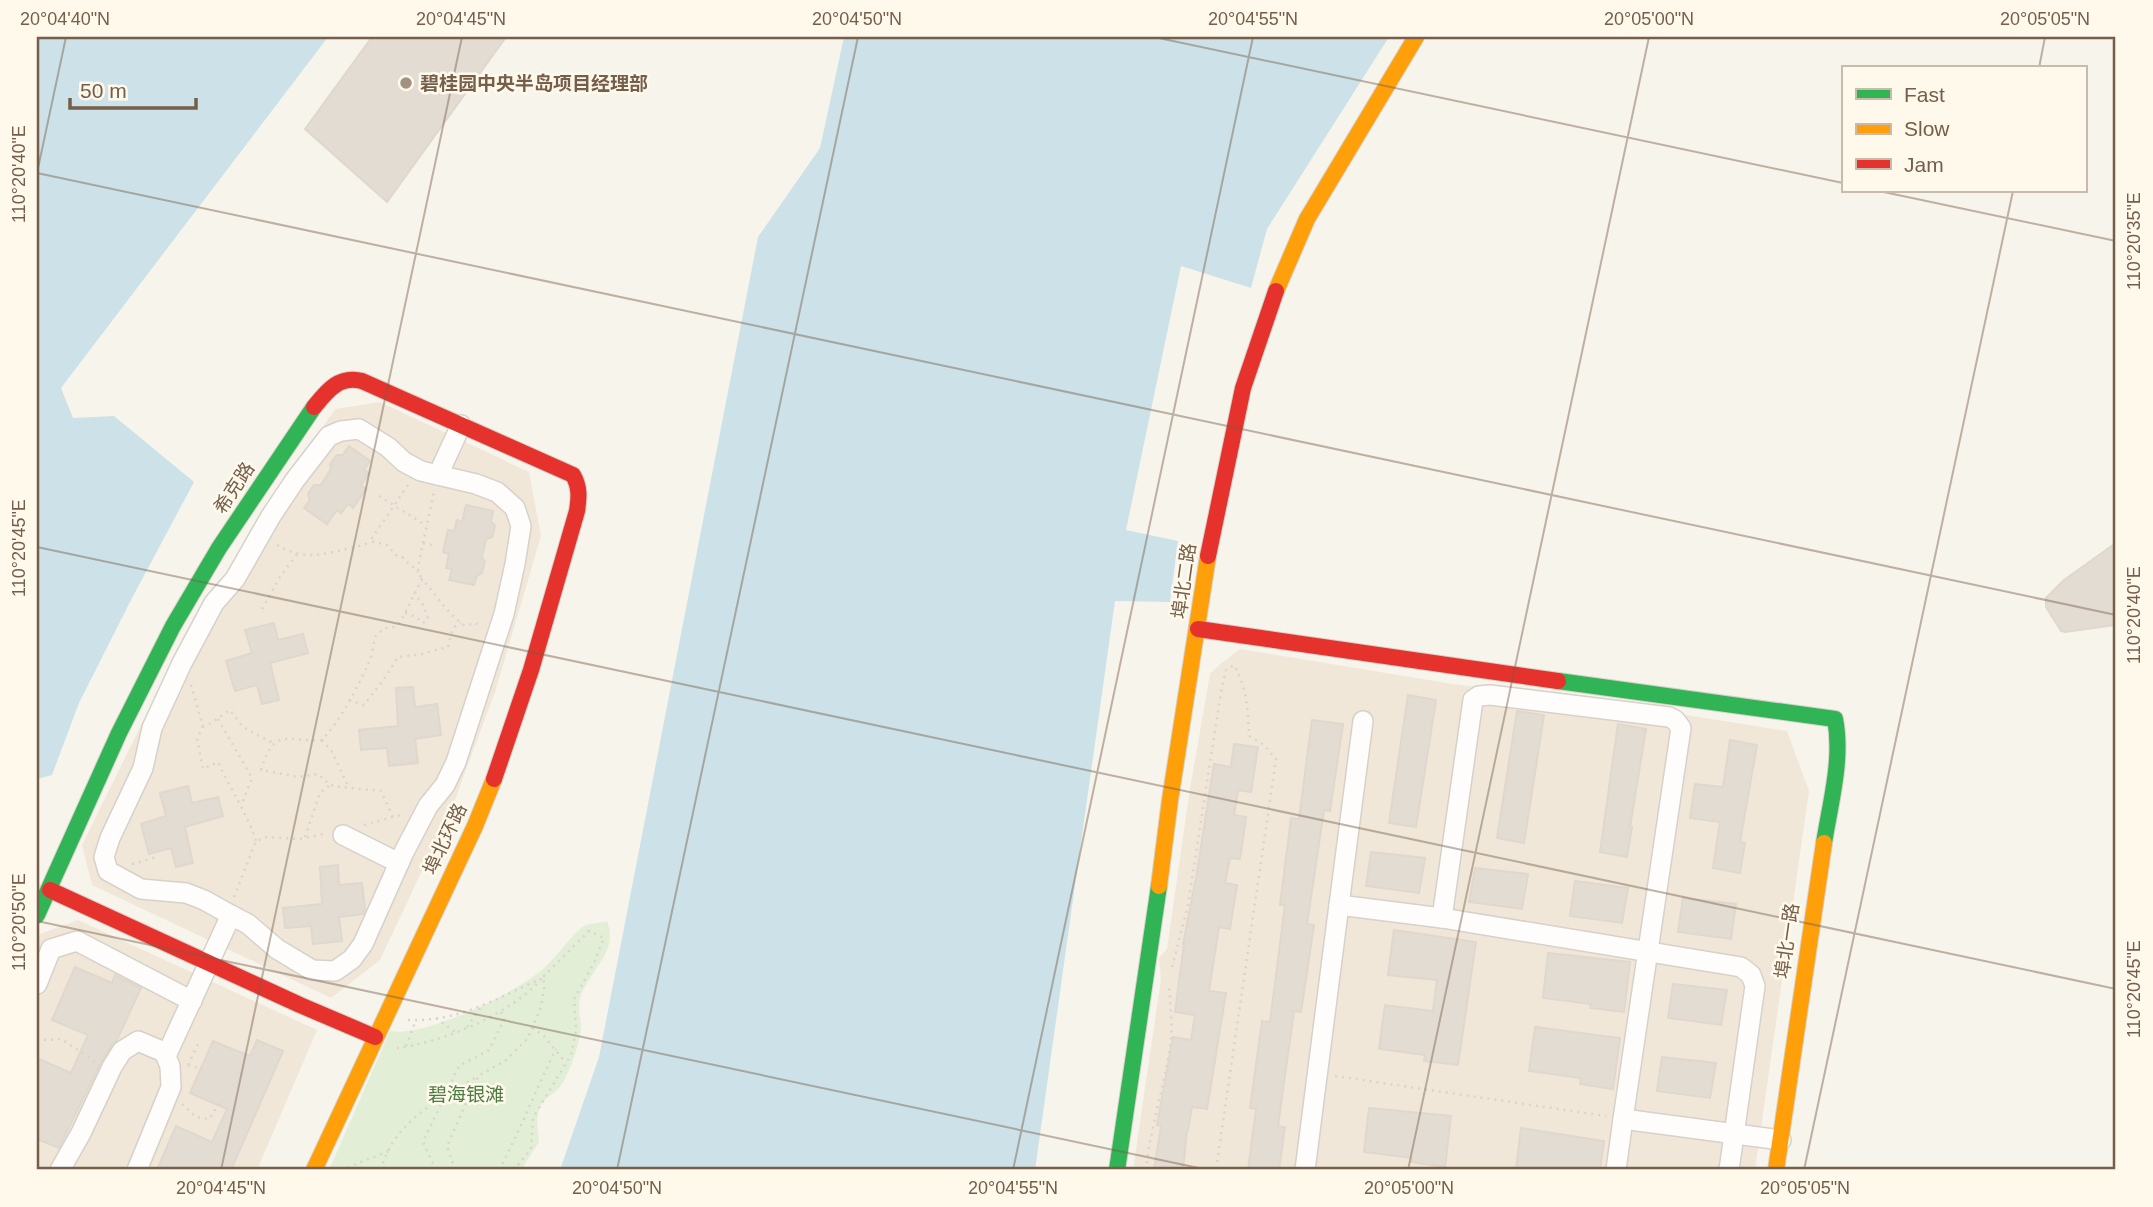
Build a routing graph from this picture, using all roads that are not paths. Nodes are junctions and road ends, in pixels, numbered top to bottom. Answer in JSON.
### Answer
{"nodes":[{"id":1,"x":1416,"y":37,"type":"edge"},
{"id":2,"x":461,"y":425,"type":"junction"},
{"id":3,"x":438,"y":475,"type":"junction"},
{"id":4,"x":577,"y":511,"type":"joint"},
{"id":5,"x":1198,"y":629,"type":"junction"},
{"id":6,"x":1363,"y":721,"type":"dead end"},
{"id":7,"x":342,"y":835,"type":"road end"},
{"id":8,"x":399,"y":863,"type":"junction"},
{"id":9,"x":50,"y":890,"type":"junction"},
{"id":10,"x":1339,"y":905,"type":"junction"},
{"id":11,"x":37,"y":915,"type":"edge"},
{"id":12,"x":230,"y":915,"type":"junction"},
{"id":13,"x":1442,"y":918,"type":"junction"},
{"id":14,"x":1648,"y":951,"type":"junction"},
{"id":15,"x":209,"y":963,"type":"junction"},
{"id":16,"x":37,"y":984,"type":"edge"},
{"id":17,"x":202,"y":992,"type":"junction"},
{"id":18,"x":375,"y":1037,"type":"junction"},
{"id":19,"x":166,"y":1056,"type":"junction"},
{"id":20,"x":1623,"y":1119,"type":"junction"},
{"id":21,"x":1734,"y":1134,"type":"junction"},
{"id":22,"x":1780,"y":1140,"type":"junction"},
{"id":23,"x":60,"y":1170,"type":"edge"},
{"id":24,"x":137,"y":1170,"type":"edge"},
{"id":25,"x":314,"y":1170,"type":"edge"},
{"id":26,"x":1117,"y":1170,"type":"edge"},
{"id":27,"x":1304,"y":1170,"type":"edge"},
{"id":28,"x":1616,"y":1170,"type":"edge"},
{"id":29,"x":1729,"y":1170,"type":"edge"},
{"id":30,"x":1776,"y":1170,"type":"edge"}],
"edges":[{"from":1,"to":5,"type":"street","name":"埠北二路"},
{"from":2,"to":3,"type":"street"},
{"from":2,"to":4,"type":"street","name":"希克路"},
{"from":2,"to":9,"type":"street","name":"希克路"},
{"from":3,"to":8,"type":"street"},
{"from":3,"to":12,"type":"street"},
{"from":4,"to":18,"type":"street","name":"埠北环路"},
{"from":5,"to":22,"type":"street","name":"埠北一路"},
{"from":5,"to":26,"type":"street","name":"埠北二路"},
{"from":6,"to":10,"type":"street"},
{"from":7,"to":8,"type":"street"},
{"from":8,"to":12,"type":"street"},
{"from":9,"to":11,"type":"street","name":"希克路"},
{"from":9,"to":15,"type":"street"},
{"from":10,"to":13,"type":"street"},
{"from":10,"to":27,"type":"street"},
{"from":12,"to":15,"type":"street"},
{"from":13,"to":14,"type":"street"},
{"from":13,"to":14,"type":"street"},
{"from":14,"to":20,"type":"street"},
{"from":14,"to":21,"type":"street"},
{"from":15,"to":17,"type":"street"},
{"from":15,"to":18,"type":"street"},
{"from":16,"to":17,"type":"street"},
{"from":17,"to":19,"type":"street"},
{"from":18,"to":25,"type":"street","name":"埠北环路"},
{"from":19,"to":23,"type":"street"},
{"from":19,"to":24,"type":"street"},
{"from":20,"to":21,"type":"street"},
{"from":20,"to":28,"type":"street"},
{"from":21,"to":22,"type":"street"},
{"from":21,"to":29,"type":"street"},
{"from":22,"to":30,"type":"street","name":"埠北一路"}]}
